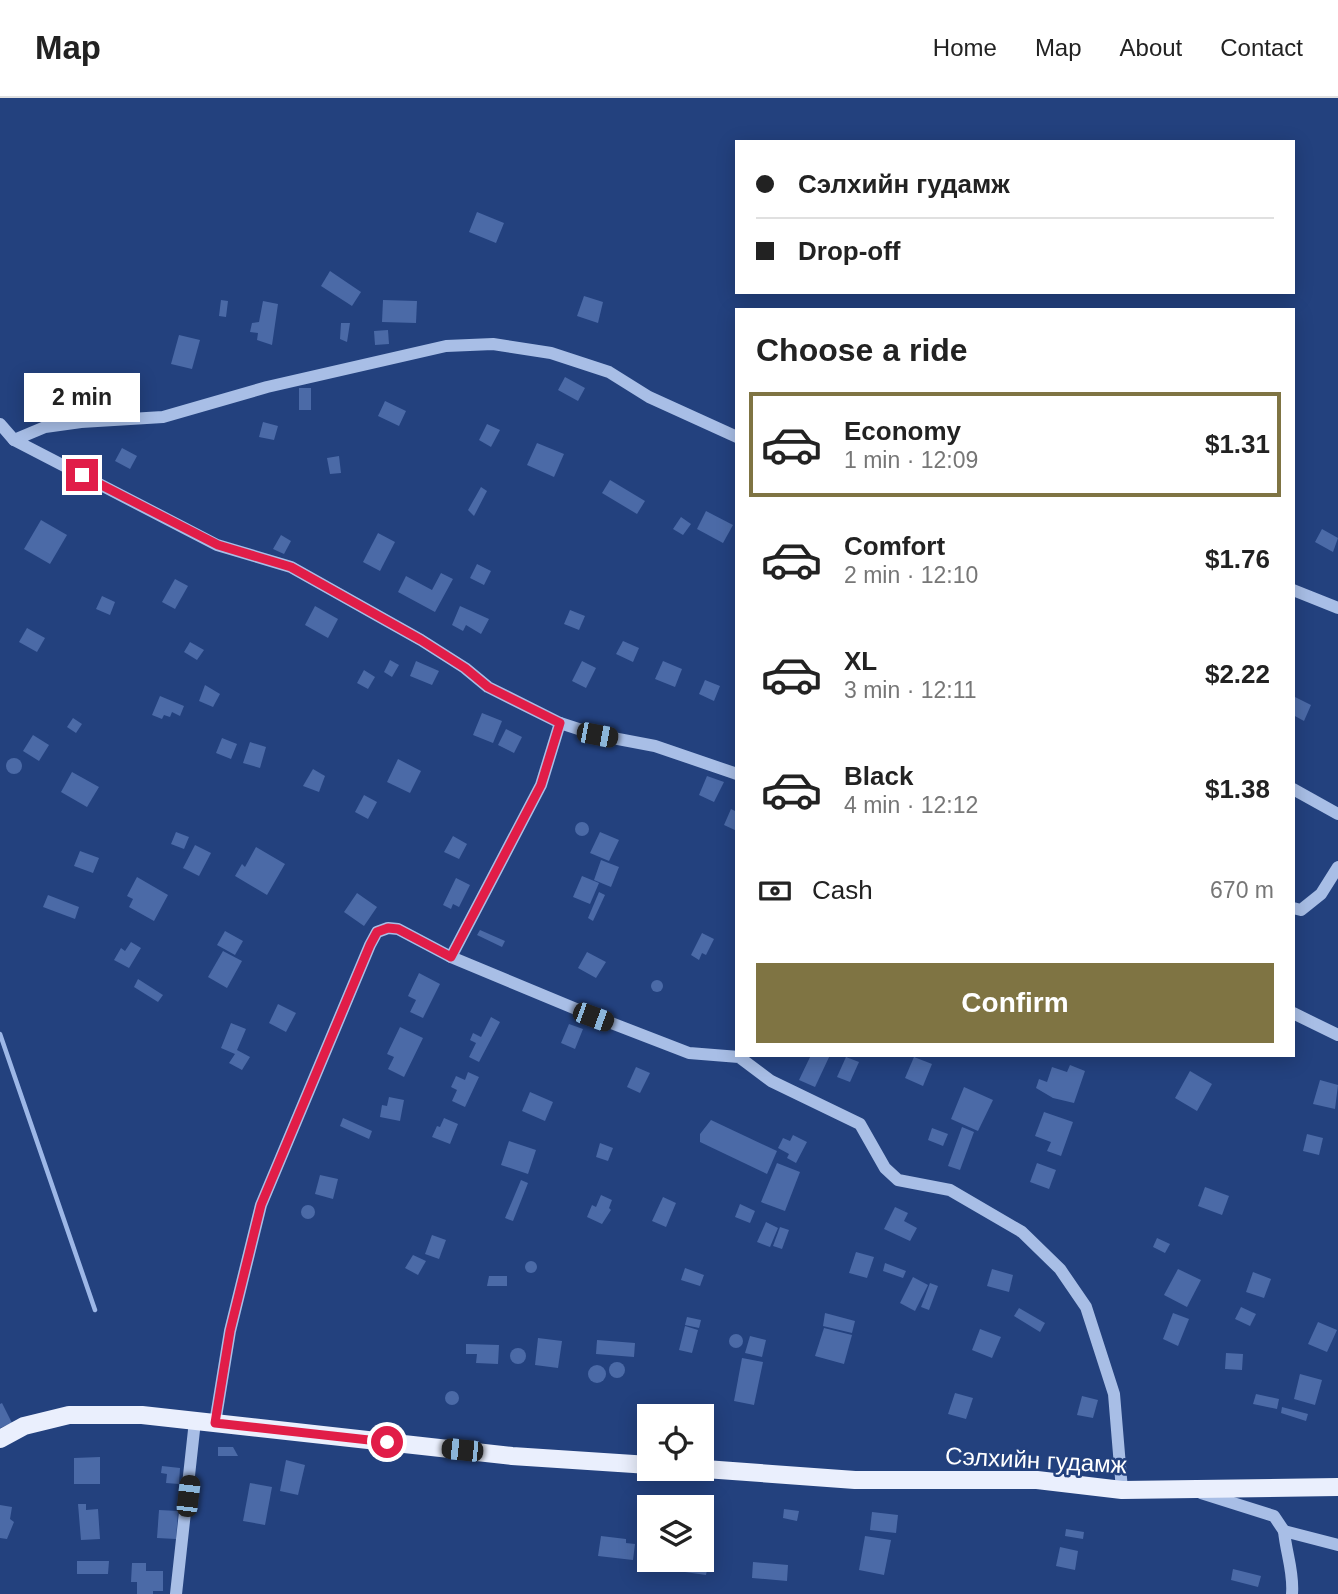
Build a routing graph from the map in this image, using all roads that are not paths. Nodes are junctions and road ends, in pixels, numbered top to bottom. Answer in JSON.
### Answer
{"nodes":[{"id":1,"x":0,"y":424,"type":"edge"},
{"id":2,"x":735,"y":437,"type":"edge"},
{"id":3,"x":14,"y":440,"type":"junction"},
{"id":4,"x":1295,"y":591,"type":"edge"},
{"id":5,"x":1338,"y":608,"type":"edge"},
{"id":6,"x":560,"y":723,"type":"junction"},
{"id":7,"x":735,"y":773,"type":"edge"},
{"id":8,"x":1295,"y":790,"type":"edge"},
{"id":9,"x":1338,"y":814,"type":"edge"},
{"id":10,"x":1338,"y":867,"type":"edge"},
{"id":11,"x":1295,"y":908,"type":"edge"},
{"id":12,"x":451,"y":957,"type":"junction"},
{"id":13,"x":1295,"y":1014,"type":"edge"},
{"id":14,"x":1338,"y":1035,"type":"edge"},
{"id":15,"x":735,"y":1057,"type":"edge"},
{"id":16,"x":739,"y":1057,"type":"edge"},
{"id":17,"x":195,"y":1421,"type":"junction"},
{"id":18,"x":215,"y":1423,"type":"junction"},
{"id":19,"x":0,"y":1439,"type":"edge"},
{"id":20,"x":637,"y":1464,"type":"edge"},
{"id":21,"x":714,"y":1470,"type":"edge"},
{"id":22,"x":1338,"y":1487,"type":"edge"},
{"id":23,"x":1122,"y":1490,"type":"junction"},
{"id":24,"x":1192,"y":1490,"type":"junction"},
{"id":25,"x":1284,"y":1531,"type":"junction"},
{"id":26,"x":1338,"y":1545,"type":"edge"},
{"id":27,"x":176,"y":1594,"type":"edge"},
{"id":28,"x":1292,"y":1594,"type":"edge"}],
"edges":[{"from":1,"to":3,"type":"street"},
{"from":2,"to":3,"type":"street"},
{"from":3,"to":6,"type":"street"},
{"from":4,"to":5,"type":"street"},
{"from":6,"to":7,"type":"street"},
{"from":6,"to":12,"type":"street"},
{"from":8,"to":9,"type":"street"},
{"from":10,"to":11,"type":"street"},
{"from":12,"to":15,"type":"street"},
{"from":12,"to":18,"type":"street"},
{"from":13,"to":14,"type":"street"},
{"from":16,"to":23,"type":"street"},
{"from":17,"to":18,"type":"main road"},
{"from":17,"to":19,"type":"main road"},
{"from":17,"to":27,"type":"street"},
{"from":18,"to":20,"type":"main road"},
{"from":21,"to":23,"type":"main road","name":"Сэлхийн гудамж"},
{"from":22,"to":24,"type":"main road","name":"Сэлхийн гудамж"},
{"from":23,"to":24,"type":"main road","name":"Сэлхийн гудамж"},
{"from":24,"to":25,"type":"street"},
{"from":25,"to":26,"type":"street"},
{"from":25,"to":28,"type":"street"}]}
